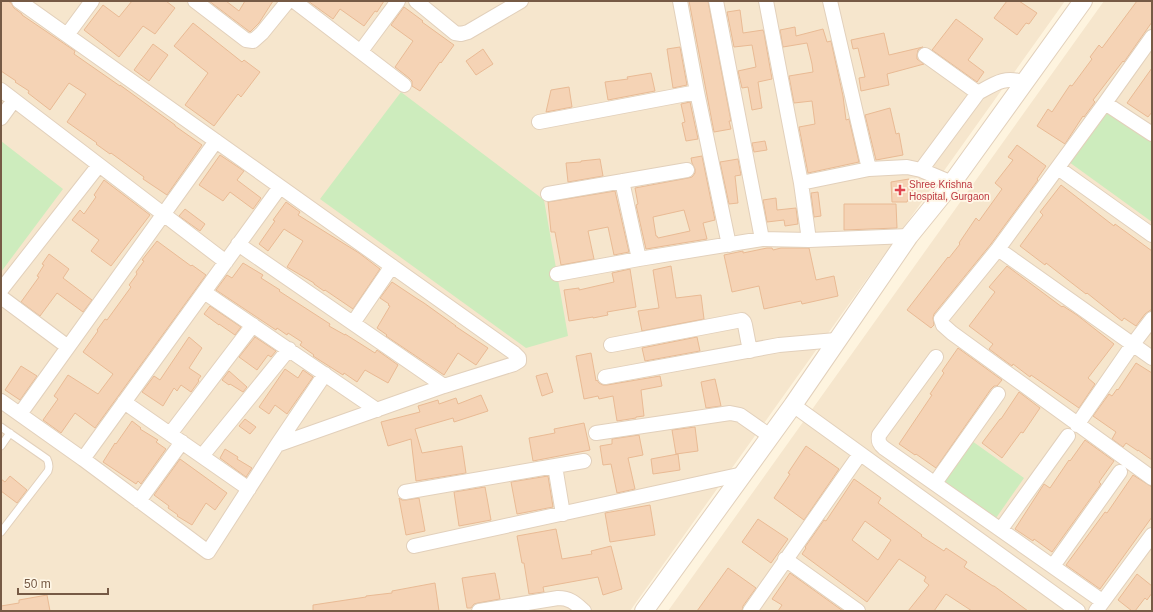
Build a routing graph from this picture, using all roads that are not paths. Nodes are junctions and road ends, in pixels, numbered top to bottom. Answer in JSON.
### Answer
{"nodes":[{"id":1,"x":19,"y":1,"type":"edge"},
{"id":2,"x":92,"y":1,"type":"edge"},
{"id":3,"x":195,"y":1,"type":"edge"},
{"id":4,"x":288,"y":1,"type":"edge"},
{"id":5,"x":294,"y":1,"type":"edge"},
{"id":6,"x":398,"y":1,"type":"edge"},
{"id":7,"x":416,"y":1,"type":"edge"},
{"id":8,"x":521,"y":1,"type":"edge"},
{"id":9,"x":680,"y":1,"type":"edge"},
{"id":10,"x":716,"y":1,"type":"edge"},
{"id":11,"x":766,"y":1,"type":"edge"},
{"id":12,"x":830,"y":1,"type":"edge"},
{"id":13,"x":1083,"y":1,"type":"edge"},
{"id":14,"x":67,"y":35,"type":"junction"},
{"id":15,"x":1152,"y":37,"type":"edge"},
{"id":16,"x":361,"y":51,"type":"junction"},
{"id":17,"x":925,"y":55,"type":"dead end"},
{"id":18,"x":1024,"y":83,"type":"junction"},
{"id":19,"x":404,"y":85,"type":"dead end"},
{"id":20,"x":1,"y":90,"type":"edge"},
{"id":21,"x":697,"y":92,"type":"junction"},
{"id":22,"x":978,"y":93,"type":"junction"},
{"id":23,"x":14,"y":100,"type":"junction"},
{"id":24,"x":1106,"y":103,"type":"junction"},
{"id":25,"x":1,"y":118,"type":"edge"},
{"id":26,"x":539,"y":122,"type":"dead end"},
{"id":27,"x":1152,"y":134,"type":"edge"},
{"id":28,"x":216,"y":141,"type":"junction"},
{"id":29,"x":99,"y":165,"type":"junction"},
{"id":30,"x":1058,"y":168,"type":"junction"},
{"id":31,"x":869,"y":169,"type":"junction"},
{"id":32,"x":686,"y":170,"type":"dead end"},
{"id":33,"x":921,"y":170,"type":"junction"},
{"id":34,"x":622,"y":181,"type":"junction"},
{"id":35,"x":800,"y":183,"type":"junction"},
{"id":36,"x":952,"y":183,"type":"junction"},
{"id":37,"x":280,"y":187,"type":"junction"},
{"id":38,"x":548,"y":194,"type":"dead end"},
{"id":39,"x":164,"y":214,"type":"junction"},
{"id":40,"x":1152,"y":235,"type":"edge"},
{"id":41,"x":909,"y":236,"type":"junction"},
{"id":42,"x":762,"y":239,"type":"junction"},
{"id":43,"x":809,"y":240,"type":"junction"},
{"id":44,"x":238,"y":244,"type":"junction"},
{"id":45,"x":728,"y":245,"type":"junction"},
{"id":46,"x":998,"y":249,"type":"junction"},
{"id":47,"x":639,"y":260,"type":"junction"},
{"id":48,"x":226,"y":262,"type":"junction"},
{"id":49,"x":392,"y":266,"type":"junction"},
{"id":50,"x":557,"y":274,"type":"dead end"},
{"id":51,"x":1,"y":290,"type":"edge"},
{"id":52,"x":204,"y":292,"type":"junction"},
{"id":53,"x":1,"y":297,"type":"edge"},
{"id":54,"x":1152,"y":319,"type":"edge"},
{"id":55,"x":353,"y":323,"type":"junction"},
{"id":56,"x":253,"y":325,"type":"junction"},
{"id":57,"x":836,"y":340,"type":"junction"},
{"id":58,"x":1133,"y":344,"type":"junction"},
{"id":59,"x":611,"y":345,"type":"dead end"},
{"id":60,"x":68,"y":347,"type":"junction"},
{"id":61,"x":289,"y":349,"type":"junction"},
{"id":62,"x":750,"y":351,"type":"junction"},
{"id":63,"x":936,"y":357,"type":"dead end"},
{"id":64,"x":1152,"y":358,"type":"edge"},
{"id":65,"x":325,"y":374,"type":"junction"},
{"id":66,"x":605,"y":377,"type":"dead end"},
{"id":67,"x":444,"y":386,"type":"junction"},
{"id":68,"x":998,"y":394,"type":"dead end"},
{"id":69,"x":1,"y":401,"type":"edge"},
{"id":70,"x":124,"y":402,"type":"junction"},
{"id":71,"x":793,"y":405,"type":"junction"},
{"id":72,"x":377,"y":410,"type":"junction"},
{"id":73,"x":20,"y":414,"type":"junction"},
{"id":74,"x":1077,"y":425,"type":"junction"},
{"id":75,"x":1,"y":427,"type":"edge"},
{"id":76,"x":10,"y":433,"type":"junction"},
{"id":77,"x":170,"y":434,"type":"junction"},
{"id":78,"x":596,"y":434,"type":"dead end"},
{"id":79,"x":770,"y":436,"type":"junction"},
{"id":80,"x":1068,"y":436,"type":"dead end"},
{"id":81,"x":182,"y":442,"type":"junction"},
{"id":82,"x":277,"y":445,"type":"junction"},
{"id":83,"x":1,"y":446,"type":"edge"},
{"id":84,"x":860,"y":454,"type":"junction"},
{"id":85,"x":202,"y":456,"type":"junction"},
{"id":86,"x":83,"y":459,"type":"junction"},
{"id":87,"x":584,"y":461,"type":"dead end"},
{"id":88,"x":555,"y":466,"type":"junction"},
{"id":89,"x":1120,"y":472,"type":"dead end"},
{"id":90,"x":743,"y":474,"type":"junction"},
{"id":91,"x":1152,"y":478,"type":"edge"},
{"id":92,"x":935,"y":483,"type":"junction"},
{"id":93,"x":249,"y":489,"type":"junction"},
{"id":94,"x":405,"y":492,"type":"dead end"},
{"id":95,"x":139,"y":501,"type":"junction"},
{"id":96,"x":563,"y":514,"type":"junction"},
{"id":97,"x":1001,"y":530,"type":"junction"},
{"id":98,"x":1,"y":532,"type":"edge"},
{"id":99,"x":1152,"y":535,"type":"edge"},
{"id":100,"x":414,"y":546,"type":"dead end"},
{"id":101,"x":785,"y":559,"type":"junction"},
{"id":102,"x":1053,"y":566,"type":"junction"},
{"id":103,"x":1058,"y":606,"type":"edge"},
{"id":104,"x":1099,"y":606,"type":"edge"},
{"id":105,"x":479,"y":611,"type":"edge"},
{"id":106,"x":584,"y":611,"type":"edge"},
{"id":107,"x":644,"y":611,"type":"edge"},
{"id":108,"x":750,"y":611,"type":"edge"},
{"id":109,"x":858,"y":611,"type":"edge"},
{"id":110,"x":1078,"y":611,"type":"edge"}],
"edges":[{"from":1,"to":14,"type":"street"},
{"from":2,"to":14,"type":"street"},
{"from":3,"to":4,"type":"street"},
{"from":5,"to":16,"type":"street"},
{"from":6,"to":16,"type":"street"},
{"from":7,"to":8,"type":"street"},
{"from":9,"to":21,"type":"street"},
{"from":10,"to":42,"type":"street"},
{"from":11,"to":35,"type":"street"},
{"from":12,"to":31,"type":"street"},
{"from":13,"to":18,"type":"street"},
{"from":14,"to":28,"type":"street"},
{"from":15,"to":24,"type":"street"},
{"from":16,"to":19,"type":"street"},
{"from":17,"to":22,"type":"street"},
{"from":18,"to":22,"type":"street"},
{"from":18,"to":36,"type":"street"},
{"from":20,"to":23,"type":"street"},
{"from":21,"to":26,"type":"street"},
{"from":21,"to":45,"type":"street"},
{"from":22,"to":33,"type":"street"},
{"from":23,"to":25,"type":"street"},
{"from":23,"to":29,"type":"street"},
{"from":24,"to":27,"type":"street"},
{"from":24,"to":30,"type":"street"},
{"from":28,"to":37,"type":"street"},
{"from":28,"to":39,"type":"street"},
{"from":29,"to":39,"type":"street"},
{"from":29,"to":51,"type":"street"},
{"from":30,"to":40,"type":"street"},
{"from":30,"to":46,"type":"street"},
{"from":31,"to":33,"type":"street"},
{"from":31,"to":35,"type":"street"},
{"from":32,"to":34,"type":"street"},
{"from":33,"to":36,"type":"street"},
{"from":34,"to":38,"type":"street"},
{"from":34,"to":47,"type":"street"},
{"from":35,"to":43,"type":"street"},
{"from":36,"to":41,"type":"street"},
{"from":37,"to":44,"type":"street"},
{"from":37,"to":49,"type":"street"},
{"from":39,"to":48,"type":"street"},
{"from":39,"to":60,"type":"street"},
{"from":41,"to":43,"type":"street"},
{"from":41,"to":57,"type":"street"},
{"from":42,"to":43,"type":"street"},
{"from":42,"to":45,"type":"street"},
{"from":44,"to":48,"type":"street"},
{"from":44,"to":55,"type":"street"},
{"from":45,"to":47,"type":"street"},
{"from":46,"to":58,"type":"street"},
{"from":46,"to":74,"type":"street"},
{"from":47,"to":50,"type":"street"},
{"from":48,"to":52,"type":"street"},
{"from":49,"to":55,"type":"street"},
{"from":49,"to":67,"type":"street"},
{"from":52,"to":56,"type":"street"},
{"from":52,"to":70,"type":"street"},
{"from":53,"to":60,"type":"street"},
{"from":54,"to":58,"type":"street"},
{"from":55,"to":67,"type":"street"},
{"from":56,"to":61,"type":"street"},
{"from":56,"to":77,"type":"street"},
{"from":57,"to":62,"type":"street"},
{"from":57,"to":71,"type":"street"},
{"from":58,"to":64,"type":"street"},
{"from":58,"to":74,"type":"street"},
{"from":59,"to":62,"type":"street"},
{"from":60,"to":73,"type":"street"},
{"from":61,"to":65,"type":"street"},
{"from":61,"to":85,"type":"street"},
{"from":62,"to":66,"type":"street"},
{"from":63,"to":92,"type":"street"},
{"from":65,"to":72,"type":"street"},
{"from":65,"to":82,"type":"street"},
{"from":67,"to":72,"type":"street"},
{"from":68,"to":92,"type":"street"},
{"from":69,"to":73,"type":"street"},
{"from":70,"to":77,"type":"street"},
{"from":70,"to":86,"type":"street"},
{"from":71,"to":79,"type":"street"},
{"from":71,"to":84,"type":"street"},
{"from":72,"to":82,"type":"street"},
{"from":73,"to":86,"type":"street"},
{"from":74,"to":91,"type":"street"},
{"from":75,"to":76,"type":"lane"},
{"from":76,"to":83,"type":"lane"},
{"from":76,"to":98,"type":"lane"},
{"from":77,"to":81,"type":"street"},
{"from":78,"to":79,"type":"street"},
{"from":79,"to":90,"type":"street"},
{"from":80,"to":97,"type":"street"},
{"from":81,"to":85,"type":"street"},
{"from":81,"to":95,"type":"street"},
{"from":82,"to":93,"type":"street"},
{"from":84,"to":101,"type":"street"},
{"from":84,"to":103,"type":"street"},
{"from":85,"to":93,"type":"street"},
{"from":86,"to":95,"type":"street"},
{"from":87,"to":88,"type":"street"},
{"from":88,"to":94,"type":"street"},
{"from":88,"to":96,"type":"street"},
{"from":89,"to":102,"type":"street"},
{"from":90,"to":96,"type":"street"},
{"from":90,"to":107,"type":"street"},
{"from":92,"to":97,"type":"street"},
{"from":93,"to":95,"type":"street"},
{"from":96,"to":100,"type":"street"},
{"from":97,"to":102,"type":"street"},
{"from":99,"to":104,"type":"street"},
{"from":101,"to":108,"type":"street"},
{"from":101,"to":109,"type":"street"},
{"from":102,"to":104,"type":"street"},
{"from":103,"to":110,"type":"street"},
{"from":105,"to":106,"type":"street"}]}
